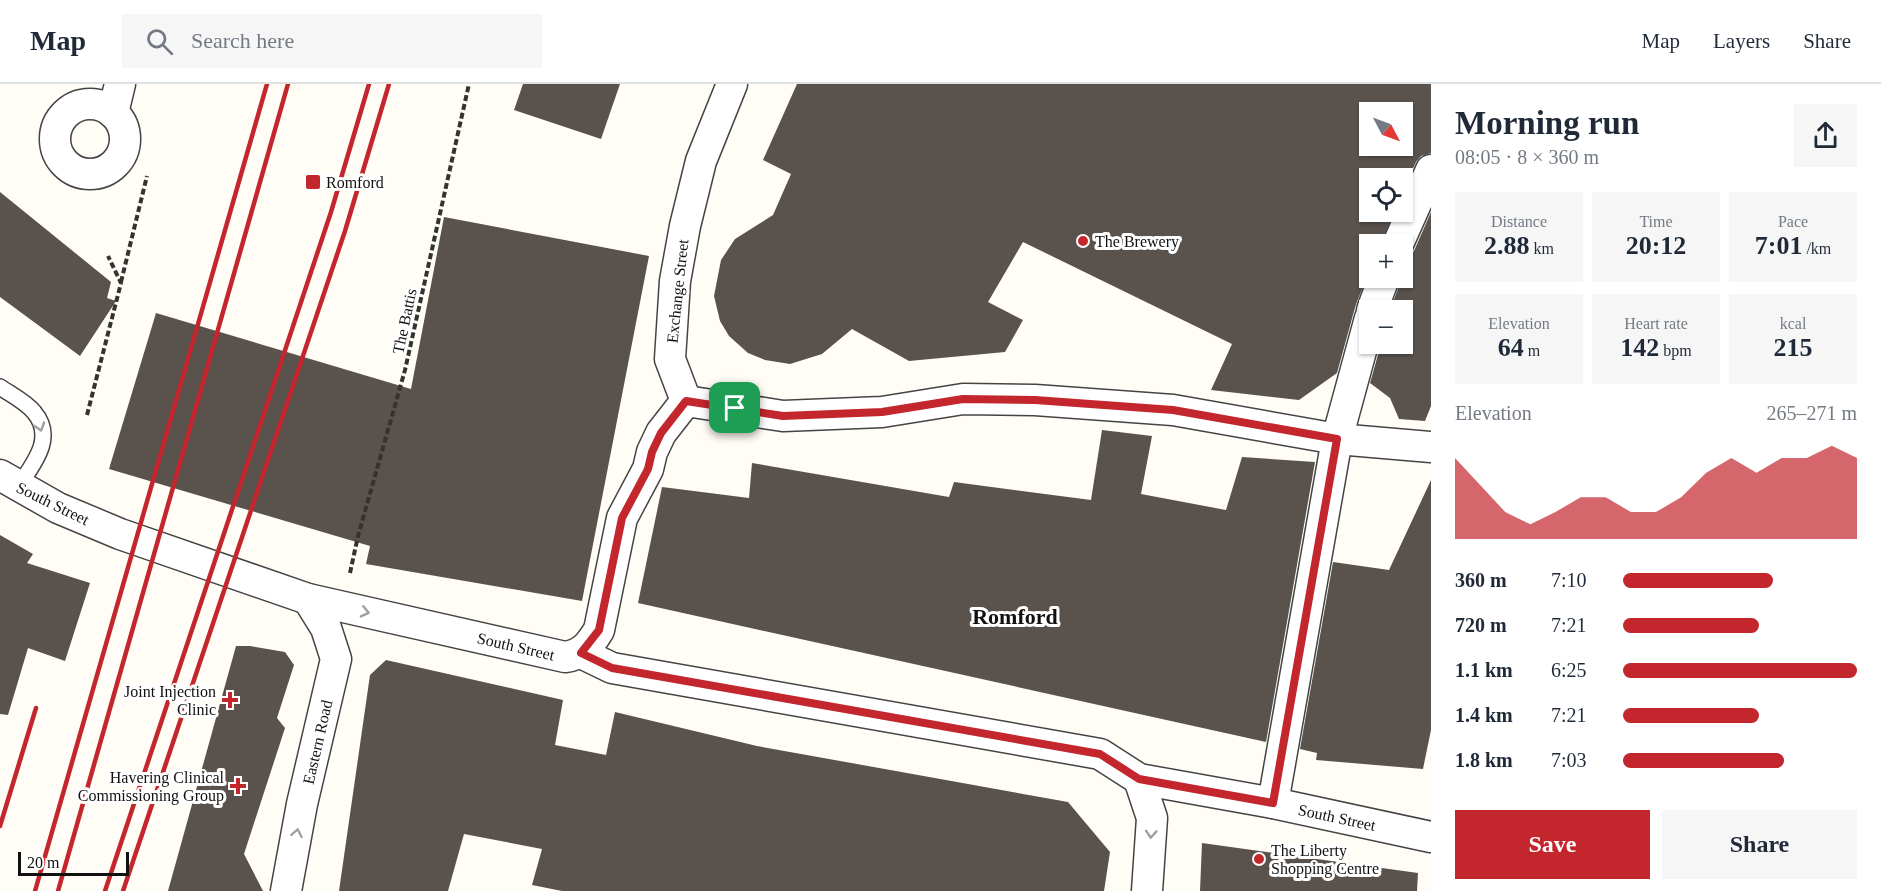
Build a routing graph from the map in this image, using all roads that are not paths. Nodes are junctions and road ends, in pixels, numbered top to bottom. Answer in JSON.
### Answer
{"nodes":[{"id":1,"x":120,"y":84,"type":"edge"},
{"id":2,"x":732,"y":84,"type":"edge"},
{"id":3,"x":113,"y":113,"type":"dead end"},
{"id":4,"x":1431,"y":170,"type":"edge"},
{"id":5,"x":1402,"y":234,"type":"edge"},
{"id":6,"x":1360,"y":354,"type":"edge"},
{"id":7,"x":0,"y":387,"type":"edge"},
{"id":8,"x":686,"y":401,"type":"junction"},
{"id":9,"x":1337,"y":439,"type":"junction"},
{"id":10,"x":1431,"y":447,"type":"edge"},
{"id":11,"x":9,"y":481,"type":"edge"},
{"id":12,"x":308,"y":599,"type":"junction"},
{"id":13,"x":581,"y":653,"type":"junction"},
{"id":14,"x":1139,"y":779,"type":"junction"},
{"id":15,"x":1273,"y":803,"type":"junction"},
{"id":16,"x":1431,"y":837,"type":"edge"},
{"id":17,"x":286,"y":891,"type":"edge"},
{"id":18,"x":1147,"y":891,"type":"edge"}],
"edges":[{"from":1,"to":3,"type":"street"},
{"from":2,"to":8,"type":"street","name":"Exchange Street"},
{"from":4,"to":5,"type":"street"},
{"from":6,"to":9,"type":"street"},
{"from":7,"to":11,"type":"lane","one_way":true},
{"from":8,"to":9,"type":"street"},
{"from":8,"to":13,"type":"street"},
{"from":9,"to":10,"type":"street"},
{"from":9,"to":15,"type":"street"},
{"from":11,"to":12,"type":"street","name":"South Street"},
{"from":12,"to":13,"type":"street","name":"South Street","one_way":true},
{"from":17,"to":12,"type":"street","name":"Eastern Road","one_way":true},
{"from":13,"to":14,"type":"street","name":"South Street"},
{"from":14,"to":15,"type":"street","name":"South Street"},
{"from":14,"to":18,"type":"street","one_way":true},
{"from":15,"to":16,"type":"street","name":"South Street"}]}
